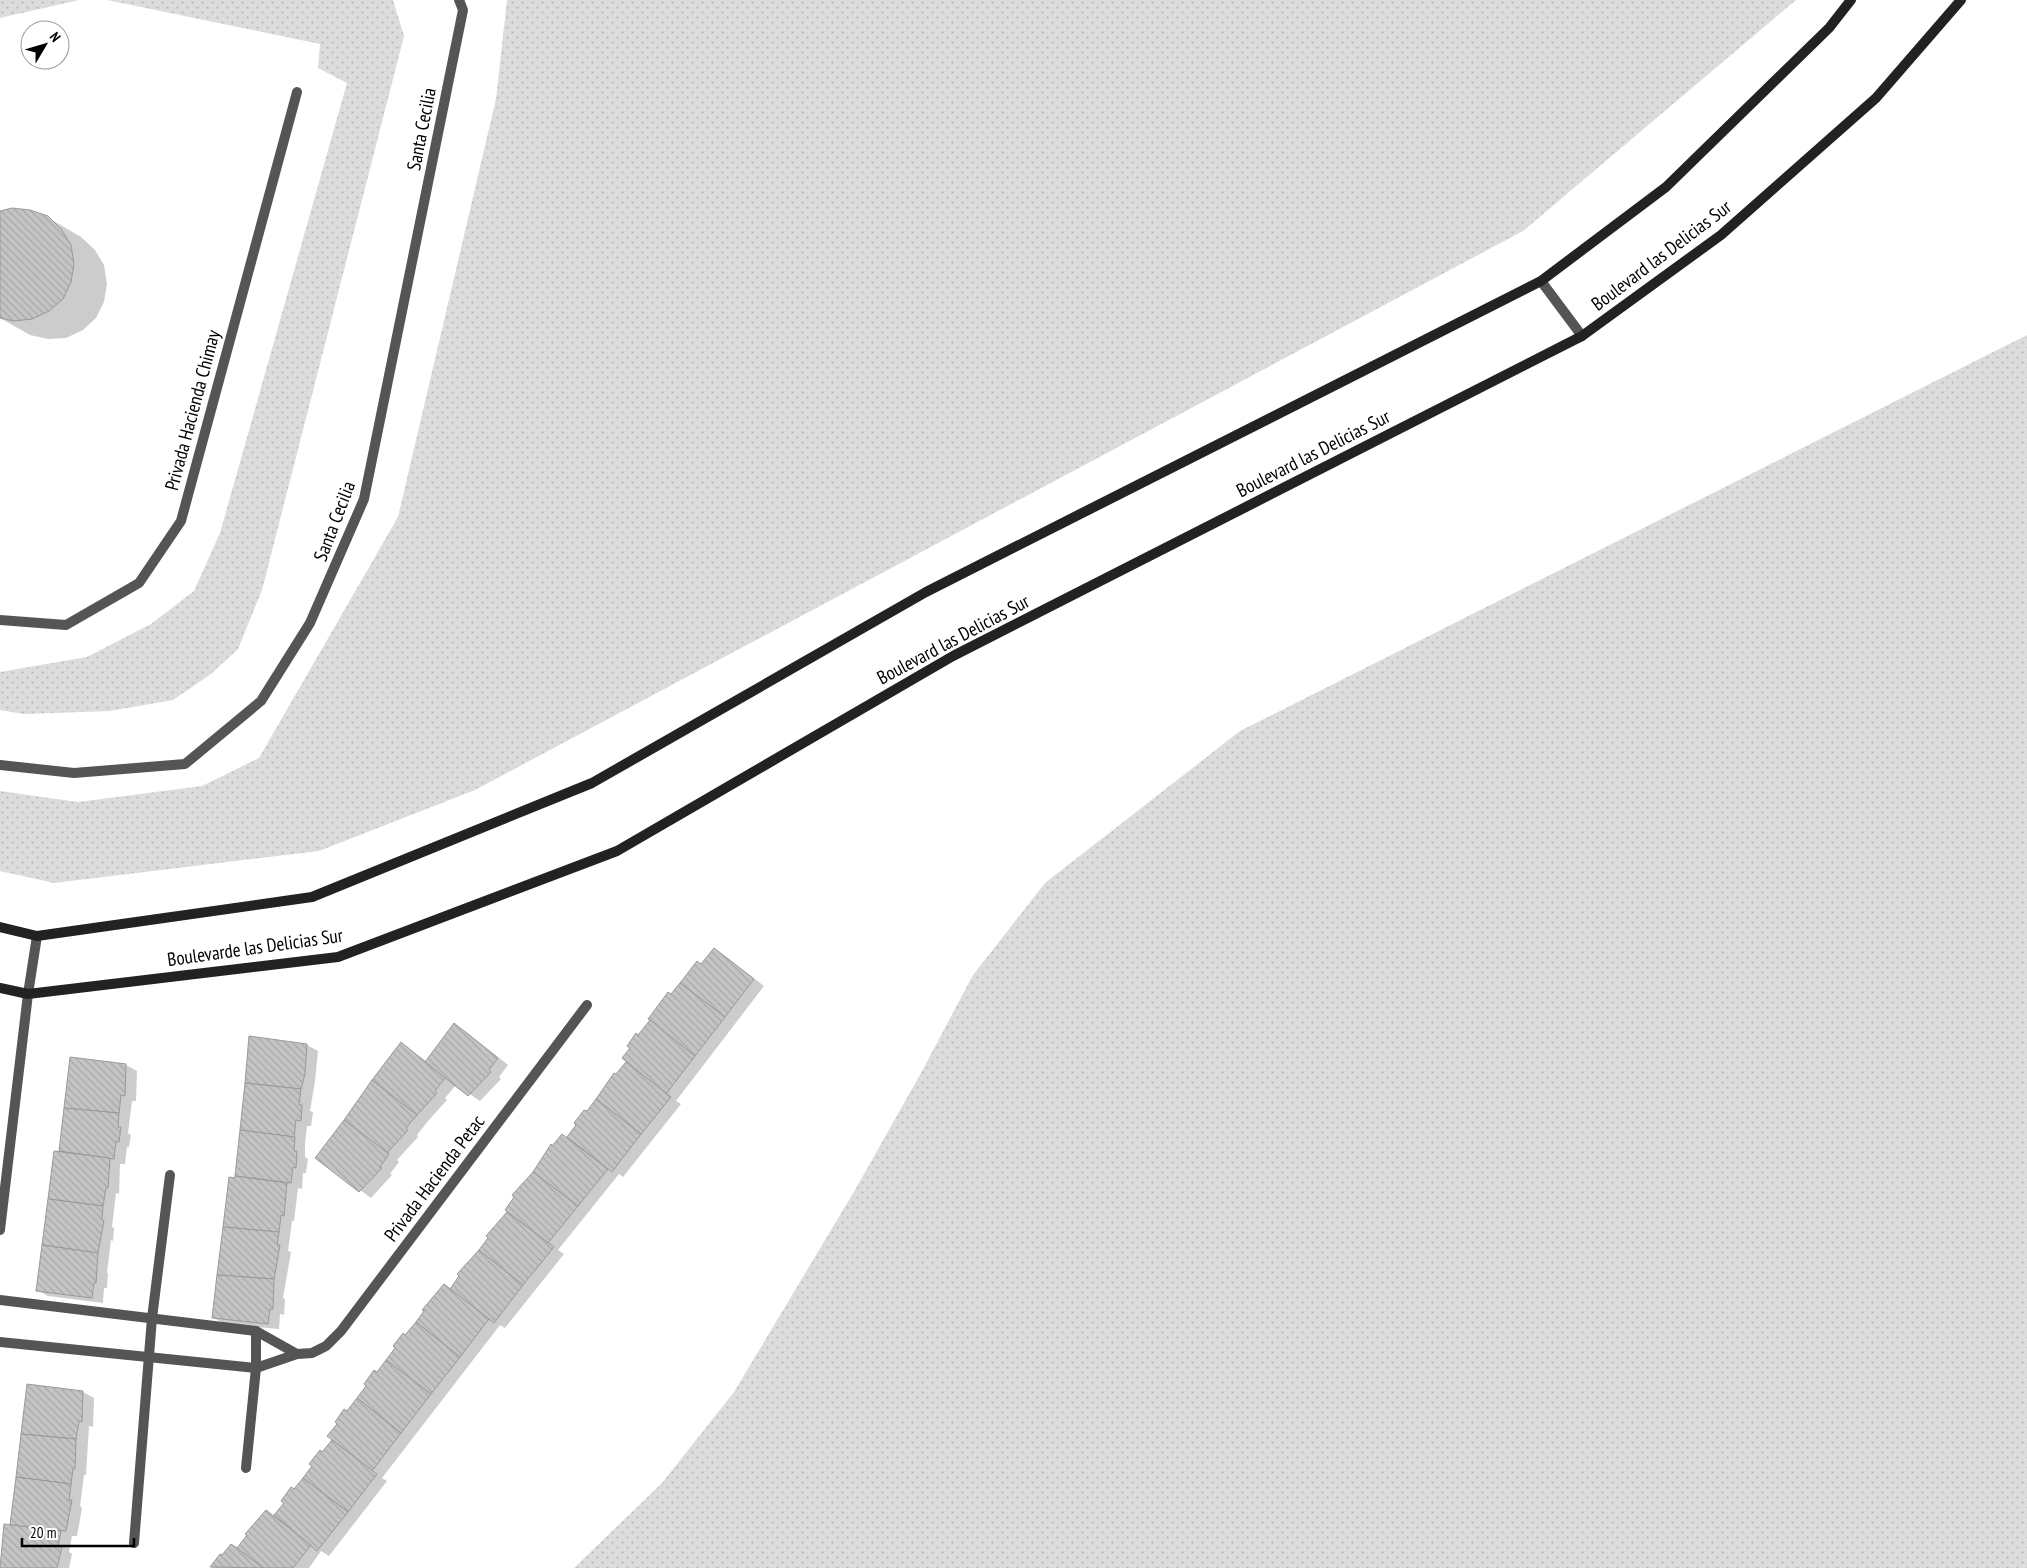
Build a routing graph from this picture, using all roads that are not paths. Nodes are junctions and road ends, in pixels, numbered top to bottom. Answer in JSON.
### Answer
{"nodes":[{"id":1,"x":460,"y":0,"type":"edge"},
{"id":2,"x":1851,"y":0,"type":"edge"},
{"id":3,"x":1961,"y":0,"type":"edge"},
{"id":4,"x":297,"y":92,"type":"dead end"},
{"id":5,"x":1541,"y":282,"type":"junction"},
{"id":6,"x":1582,"y":336,"type":"junction"},
{"id":7,"x":0,"y":620,"type":"edge"},
{"id":8,"x":0,"y":765,"type":"edge"},
{"id":9,"x":617,"y":851,"type":"joint"},
{"id":10,"x":0,"y":928,"type":"edge"},
{"id":11,"x":37,"y":936,"type":"junction"},
{"id":12,"x":0,"y":988,"type":"edge"},
{"id":13,"x":28,"y":994,"type":"junction"},
{"id":14,"x":587,"y":1004,"type":"dead end"},
{"id":15,"x":170,"y":1175,"type":"dead end"},
{"id":16,"x":0,"y":1230,"type":"edge"},
{"id":17,"x":0,"y":1300,"type":"edge"},
{"id":18,"x":152,"y":1318,"type":"junction"},
{"id":19,"x":256,"y":1331,"type":"junction"},
{"id":20,"x":0,"y":1342,"type":"edge"},
{"id":21,"x":297,"y":1354,"type":"junction"},
{"id":22,"x":149,"y":1357,"type":"junction"},
{"id":23,"x":256,"y":1368,"type":"junction"},
{"id":24,"x":246,"y":1468,"type":"dead end"},
{"id":25,"x":134,"y":1543,"type":"dead end"}],
"edges":[{"from":1,"to":8,"type":"street","name":"Santa Cecilia"},
{"from":2,"to":5,"type":"main road"},
{"from":3,"to":6,"type":"main road","name":"Boulevard las Delicias Sur"},
{"from":4,"to":7,"type":"street","name":"Privada Hacienda Chimay"},
{"from":5,"to":6,"type":"street"},
{"from":5,"to":11,"type":"main road"},
{"from":6,"to":9,"type":"main road","name":"Boulevard las Delicias Sur"},
{"from":9,"to":13,"type":"main road","name":"Boulevarde las Delicias Sur"},
{"from":10,"to":11,"type":"main road"},
{"from":11,"to":13,"type":"street"},
{"from":12,"to":13,"type":"main road","name":"Boulevarde las Delicias Sur"},
{"from":13,"to":16,"type":"street"},
{"from":14,"to":21,"type":"street","name":"Privada Hacienda Petac"},
{"from":15,"to":18,"type":"street"},
{"from":17,"to":18,"type":"street"},
{"from":18,"to":19,"type":"street"},
{"from":18,"to":22,"type":"street"},
{"from":19,"to":21,"type":"street"},
{"from":19,"to":23,"type":"street"},
{"from":20,"to":22,"type":"street","name":"Privada Hacienda Petac"},
{"from":21,"to":23,"type":"street","name":"Privada Hacienda Petac"},
{"from":22,"to":23,"type":"street","name":"Privada Hacienda Petac"},
{"from":22,"to":25,"type":"street"},
{"from":23,"to":24,"type":"street"}]}
